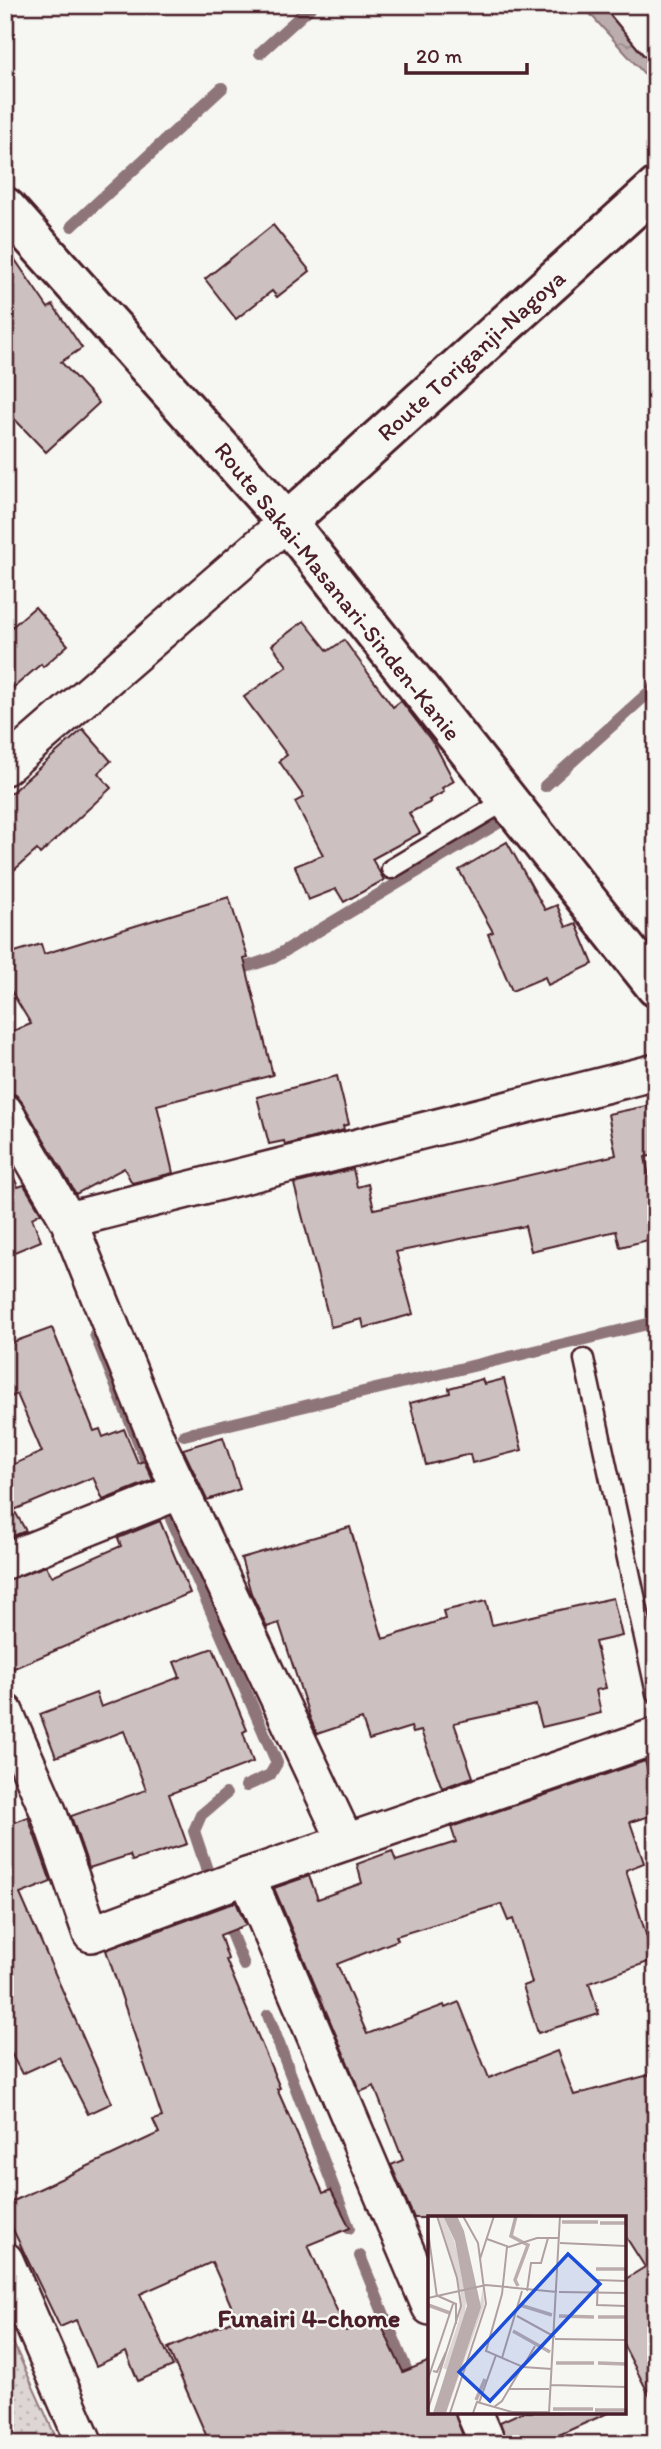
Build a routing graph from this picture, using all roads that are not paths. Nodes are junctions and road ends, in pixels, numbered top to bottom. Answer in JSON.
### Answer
{"nodes":[{"id":1,"x":625,"y":5,"type":"edge"},
{"id":2,"x":656,"y":41,"type":"edge"},
{"id":3,"x":656,"y":188,"type":"edge"},
{"id":4,"x":5,"y":207,"type":"edge"},
{"id":5,"x":287,"y":522,"type":"junction"},
{"id":6,"x":5,"y":767,"type":"edge"},
{"id":7,"x":507,"y":800,"type":"junction"},
{"id":8,"x":391,"y":869,"type":"dead end"},
{"id":9,"x":656,"y":988,"type":"edge"},
{"id":10,"x":656,"y":1072,"type":"edge"},
{"id":11,"x":5,"y":1112,"type":"edge"},
{"id":12,"x":68,"y":1220,"type":"junction"},
{"id":13,"x":584,"y":1359,"type":"dead end"},
{"id":14,"x":180,"y":1491,"type":"junction"},
{"id":15,"x":5,"y":1561,"type":"edge"},
{"id":16,"x":656,"y":1693,"type":"edge"},
{"id":17,"x":5,"y":1712,"type":"edge"},
{"id":18,"x":656,"y":1736,"type":"edge"},
{"id":19,"x":346,"y":1842,"type":"junction"},
{"id":20,"x":247,"y":1876,"type":"junction"},
{"id":21,"x":5,"y":2260,"type":"edge"},
{"id":22,"x":428,"y":2302,"type":"edge"},
{"id":23,"x":475,"y":2414,"type":"edge"},
{"id":24,"x":85,"y":2444,"type":"edge"},
{"id":25,"x":488,"y":2444,"type":"edge"}],
"edges":[{"from":1,"to":2,"type":"street"},
{"from":3,"to":5,"type":"main road","name":"Route Toriganji-Nagoya"},
{"from":4,"to":5,"type":"main road","name":"Route Sakai-Masanari-Sinden-Kanie"},
{"from":5,"to":6,"type":"street"},
{"from":5,"to":7,"type":"main road","name":"Route Sakai-Masanari-Sinden-Kanie"},
{"from":7,"to":8,"type":"lane"},
{"from":7,"to":9,"type":"main road","name":"Route Sakai-Masanari-Sinden-Kanie"},
{"from":10,"to":12,"type":"street"},
{"from":11,"to":12,"type":"street"},
{"from":12,"to":14,"type":"street"},
{"from":13,"to":16,"type":"lane"},
{"from":14,"to":15,"type":"street"},
{"from":14,"to":19,"type":"street"},
{"from":17,"to":20,"type":"street"},
{"from":18,"to":19,"type":"street"},
{"from":19,"to":20,"type":"street"},
{"from":20,"to":22,"type":"street"},
{"from":21,"to":24,"type":"street"},
{"from":23,"to":25,"type":"street"}]}
